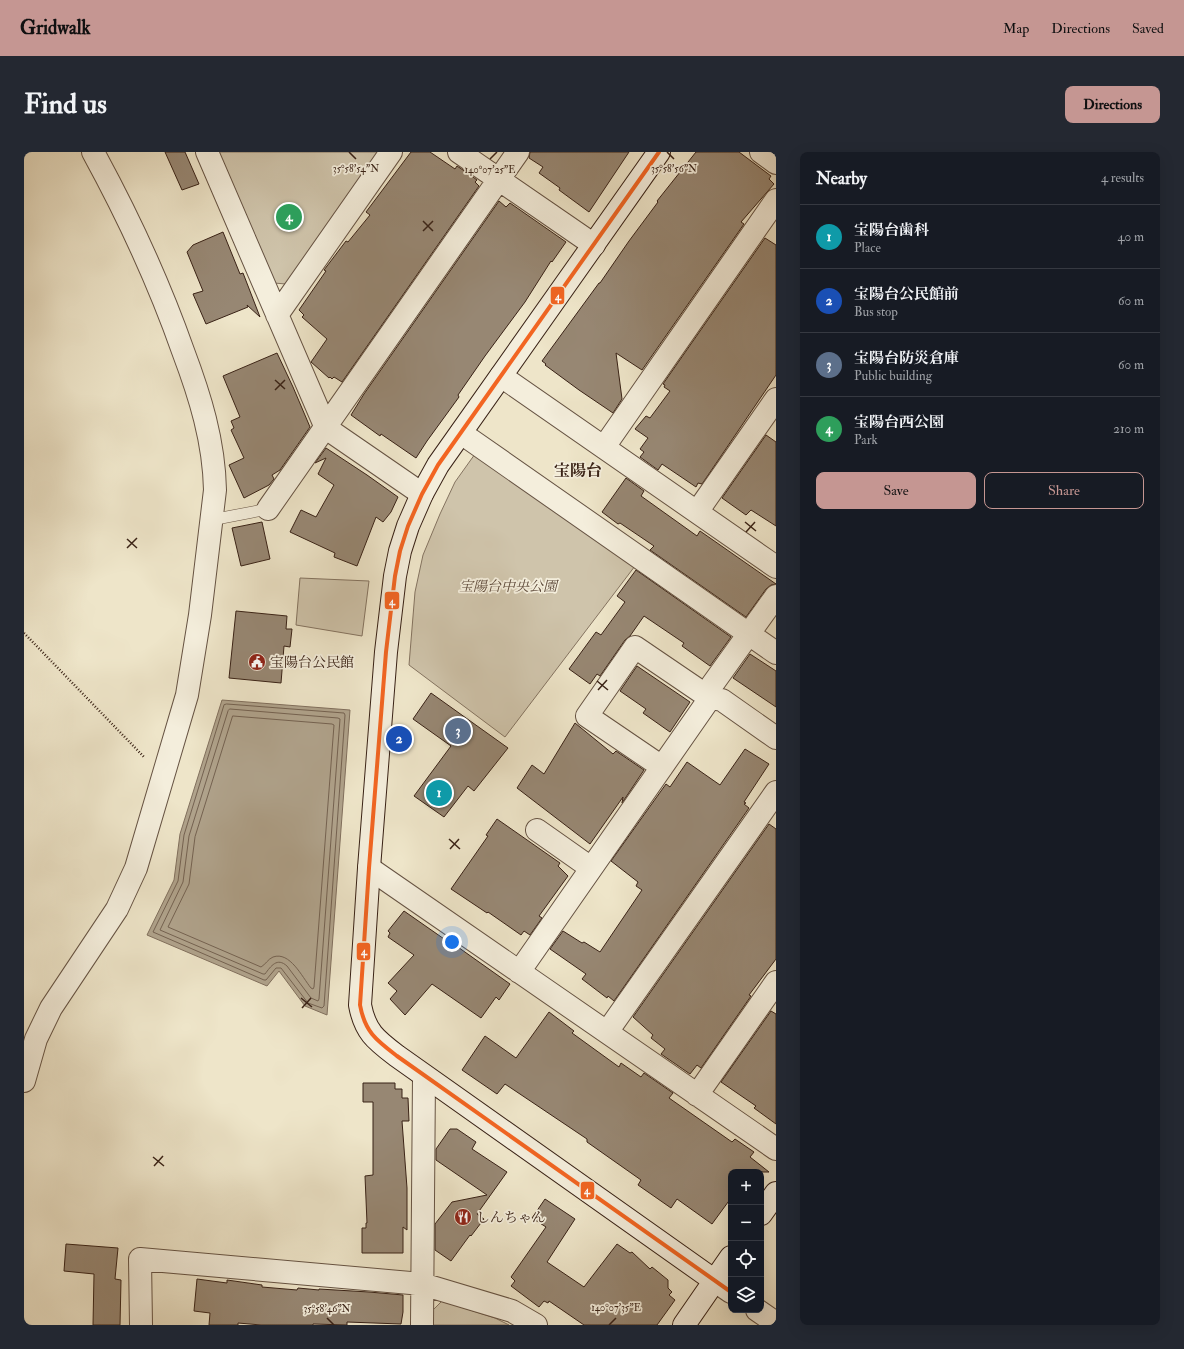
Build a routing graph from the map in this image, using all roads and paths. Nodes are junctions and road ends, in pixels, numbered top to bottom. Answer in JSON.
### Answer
{"nodes":[{"id":1,"x":93,"y":152,"type":"edge"},
{"id":2,"x":207,"y":152,"type":"edge"},
{"id":3,"x":391,"y":152,"type":"edge"},
{"id":4,"x":459,"y":152,"type":"edge"},
{"id":5,"x":518,"y":152,"type":"edge"},
{"id":6,"x":659,"y":152,"type":"edge"},
{"id":7,"x":761,"y":152,"type":"edge"},
{"id":8,"x":776,"y":162,"type":"edge"},
{"id":9,"x":499,"y":180,"type":"junction"},
{"id":10,"x":776,"y":200,"type":"edge"},
{"id":11,"x":594,"y":245,"type":"junction"},
{"id":12,"x":277,"y":315,"type":"junction"},
{"id":13,"x":501,"y":376,"type":"junction"},
{"id":14,"x":776,"y":399,"type":"edge"},
{"id":15,"x":326,"y":428,"type":"junction"},
{"id":16,"x":461,"y":433,"type":"junction"},
{"id":17,"x":604,"y":447,"type":"junction"},
{"id":18,"x":422,"y":494,"type":"junction"},
{"id":19,"x":268,"y":509,"type":"joint"},
{"id":20,"x":698,"y":512,"type":"junction"},
{"id":21,"x":211,"y":520,"type":"junction"},
{"id":22,"x":776,"y":567,"type":"edge"},
{"id":23,"x":776,"y":596,"type":"edge"},
{"id":24,"x":24,"y":633,"type":"edge"},
{"id":25,"x":749,"y":634,"type":"junction"},
{"id":26,"x":776,"y":653,"type":"edge"},
{"id":27,"x":710,"y":698,"type":"junction"},
{"id":28,"x":776,"y":738,"type":"edge"},
{"id":29,"x":662,"y":767,"type":"junction"},
{"id":30,"x":163,"y":776,"type":"junction"},
{"id":31,"x":776,"y":792,"type":"edge"},
{"id":32,"x":537,"y":830,"type":"dead end"},
{"id":33,"x":369,"y":868,"type":"junction"},
{"id":34,"x":591,"y":868,"type":"junction"},
{"id":35,"x":519,"y":972,"type":"junction"},
{"id":36,"x":776,"y":982,"type":"edge"},
{"id":37,"x":606,"y":1032,"type":"junction"},
{"id":38,"x":424,"y":1076,"type":"junction"},
{"id":39,"x":24,"y":1081,"type":"edge"},
{"id":40,"x":697,"y":1095,"type":"junction"},
{"id":41,"x":776,"y":1149,"type":"edge"},
{"id":42,"x":776,"y":1193,"type":"edge"},
{"id":43,"x":764,"y":1210,"type":"edge"},
{"id":44,"x":728,"y":1268,"type":"edge"},
{"id":45,"x":422,"y":1284,"type":"junction"},
{"id":46,"x":723,"y":1286,"type":"edge"},
{"id":47,"x":761,"y":1313,"type":"edge"},
{"id":48,"x":776,"y":1323,"type":"edge"},
{"id":49,"x":141,"y":1325,"type":"edge"},
{"id":50,"x":422,"y":1325,"type":"edge"},
{"id":51,"x":536,"y":1325,"type":"edge"},
{"id":52,"x":684,"y":1325,"type":"edge"}],
"edges":[{"from":1,"to":21,"type":"street"},
{"from":2,"to":12,"type":"street"},
{"from":3,"to":12,"type":"street"},
{"from":4,"to":9,"type":"street"},
{"from":5,"to":9,"type":"street"},
{"from":6,"to":11,"type":"street"},
{"from":7,"to":8,"type":"street"},
{"from":9,"to":11,"type":"street"},
{"from":9,"to":15,"type":"street"},
{"from":10,"to":17,"type":"street"},
{"from":11,"to":13,"type":"street"},
{"from":12,"to":15,"type":"street"},
{"from":13,"to":16,"type":"street"},
{"from":13,"to":17,"type":"street"},
{"from":14,"to":20,"type":"street"},
{"from":15,"to":18,"type":"street"},
{"from":15,"to":19,"type":"street"},
{"from":16,"to":18,"type":"street"},
{"from":16,"to":25,"type":"street"},
{"from":17,"to":20,"type":"street"},
{"from":18,"to":33,"type":"street"},
{"from":19,"to":21,"type":"lane"},
{"from":20,"to":22,"type":"street"},
{"from":21,"to":30,"type":"street"},
{"from":23,"to":25,"type":"street"},
{"from":24,"to":30,"type":"path"},
{"from":25,"to":26,"type":"street"},
{"from":25,"to":27,"type":"street"},
{"from":27,"to":28,"type":"street"},
{"from":27,"to":29,"type":"street"},
{"from":27,"to":29,"type":"street"},
{"from":29,"to":34,"type":"street"},
{"from":30,"to":39,"type":"street"},
{"from":31,"to":37,"type":"street"},
{"from":32,"to":34,"type":"street"},
{"from":33,"to":35,"type":"street"},
{"from":33,"to":38,"type":"street"},
{"from":34,"to":35,"type":"street"},
{"from":35,"to":37,"type":"street"},
{"from":36,"to":40,"type":"street"},
{"from":37,"to":40,"type":"street"},
{"from":38,"to":45,"type":"street"},
{"from":38,"to":46,"type":"street"},
{"from":40,"to":41,"type":"street"},
{"from":42,"to":43,"type":"street"},
{"from":44,"to":46,"type":"street"},
{"from":45,"to":49,"type":"street"},
{"from":45,"to":50,"type":"street"},
{"from":45,"to":51,"type":"street"},
{"from":46,"to":52,"type":"street"},
{"from":47,"to":48,"type":"street"}]}
